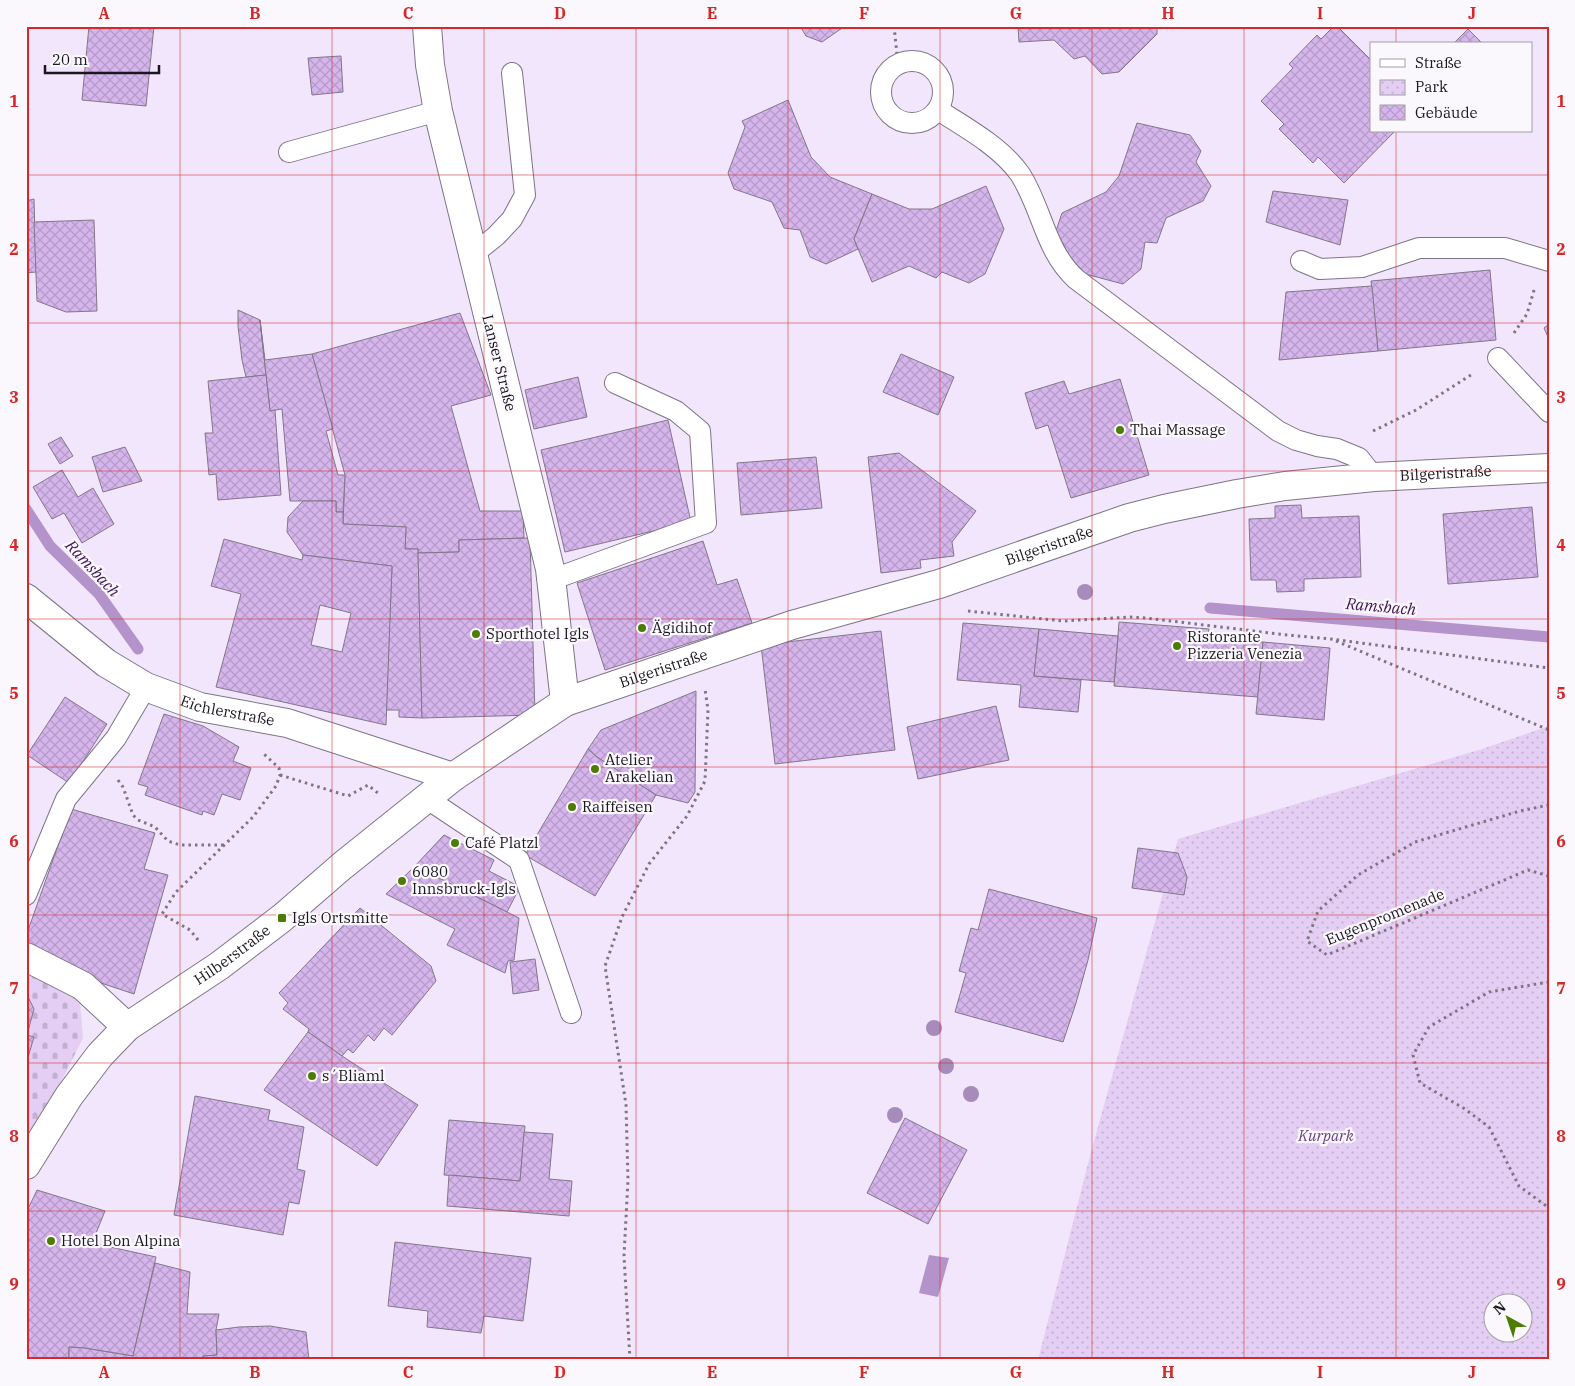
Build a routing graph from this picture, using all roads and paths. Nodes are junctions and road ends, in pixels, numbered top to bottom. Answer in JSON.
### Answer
{"nodes":[{"id":1,"x":427,"y":26,"type":"edge"},
{"id":2,"x":894,"y":26,"type":"edge"},
{"id":3,"x":898,"y":64,"type":"junction"},
{"id":4,"x":512,"y":73,"type":"dead end"},
{"id":5,"x":938,"y":110,"type":"junction"},
{"id":6,"x":438,"y":111,"type":"junction"},
{"id":7,"x":289,"y":152,"type":"dead end"},
{"id":8,"x":472,"y":255,"type":"junction"},
{"id":9,"x":1301,"y":261,"type":"dead end"},
{"id":10,"x":1546,"y":265,"type":"edge"},
{"id":11,"x":1498,"y":358,"type":"junction"},
{"id":12,"x":615,"y":383,"type":"dead end"},
{"id":13,"x":1549,"y":412,"type":"edge"},
{"id":14,"x":1337,"y":449,"type":"junction"},
{"id":15,"x":1549,"y":468,"type":"edge"},
{"id":16,"x":1374,"y":477,"type":"junction"},
{"id":17,"x":551,"y":580,"type":"junction"},
{"id":18,"x":939,"y":584,"type":"junction"},
{"id":19,"x":26,"y":598,"type":"edge"},
{"id":20,"x":1331,"y":639,"type":"junction"},
{"id":21,"x":701,"y":656,"type":"junction"},
{"id":22,"x":1549,"y":668,"type":"edge"},
{"id":23,"x":146,"y":687,"type":"junction"},
{"id":24,"x":566,"y":702,"type":"junction"},
{"id":25,"x":1549,"y":730,"type":"edge"},
{"id":26,"x":259,"y":750,"type":"dead end"},
{"id":27,"x":102,"y":755,"type":"junction"},
{"id":28,"x":280,"y":775,"type":"junction"},
{"id":29,"x":453,"y":777,"type":"junction"},
{"id":30,"x":426,"y":798,"type":"junction"},
{"id":31,"x":1549,"y":805,"type":"edge"},
{"id":32,"x":404,"y":815,"type":"junction"},
{"id":33,"x":224,"y":845,"type":"junction"},
{"id":34,"x":1549,"y":876,"type":"edge"},
{"id":35,"x":26,"y":895,"type":"edge"},
{"id":36,"x":26,"y":957,"type":"edge"},
{"id":37,"x":219,"y":966,"type":"junction"},
{"id":38,"x":1549,"y":982,"type":"edge"},
{"id":39,"x":571,"y":1013,"type":"dead end"},
{"id":40,"x":127,"y":1026,"type":"junction"},
{"id":41,"x":26,"y":1164,"type":"edge"},
{"id":42,"x":1549,"y":1208,"type":"edge"},
{"id":43,"x":630,"y":1360,"type":"edge"}],
"edges":[{"from":1,"to":6,"type":"street","name":"Lanser Straße"},
{"from":2,"to":3,"type":"path"},
{"from":3,"to":5,"type":"lane"},
{"from":3,"to":5,"type":"lane"},
{"from":4,"to":8,"type":"lane"},
{"from":5,"to":14,"type":"lane"},
{"from":6,"to":7,"type":"lane"},
{"from":6,"to":8,"type":"street","name":"Lanser Straße"},
{"from":8,"to":17,"type":"street","name":"Lanser Straße"},
{"from":9,"to":10,"type":"lane"},
{"from":10,"to":11,"type":"path"},
{"from":11,"to":13,"type":"lane"},
{"from":11,"to":14,"type":"path"},
{"from":12,"to":17,"type":"lane"},
{"from":14,"to":16,"type":"lane"},
{"from":15,"to":16,"type":"street","name":"Bilgeristraße"},
{"from":16,"to":18,"type":"street","name":"Bilgeristraße"},
{"from":17,"to":24,"type":"street","name":"Lanser Straße"},
{"from":18,"to":20,"type":"path"},
{"from":18,"to":21,"type":"street","name":"Bilgeristraße"},
{"from":19,"to":23,"type":"street","name":"Eichlerstraße"},
{"from":20,"to":22,"type":"path"},
{"from":20,"to":25,"type":"path"},
{"from":21,"to":24,"type":"street","name":"Bilgeristraße"},
{"from":21,"to":43,"type":"path"},
{"from":23,"to":27,"type":"lane"},
{"from":23,"to":29,"type":"street","name":"Eichlerstraße"},
{"from":24,"to":29,"type":"street","name":"Hilberstraße"},
{"from":26,"to":28,"type":"path"},
{"from":27,"to":33,"type":"path"},
{"from":27,"to":35,"type":"lane"},
{"from":28,"to":32,"type":"path"},
{"from":28,"to":33,"type":"path"},
{"from":29,"to":30,"type":"street","name":"Hilberstraße"},
{"from":30,"to":32,"type":"street","name":"Hilberstraße"},
{"from":30,"to":39,"type":"lane"},
{"from":31,"to":34,"type":"path","name":"Eugenpromenade"},
{"from":32,"to":37,"type":"street","name":"Hilberstraße"},
{"from":33,"to":37,"type":"path"},
{"from":36,"to":40,"type":"street"},
{"from":37,"to":40,"type":"street","name":"Hilberstraße"},
{"from":38,"to":42,"type":"path"},
{"from":40,"to":41,"type":"street","name":"Hilberstraße"}]}
